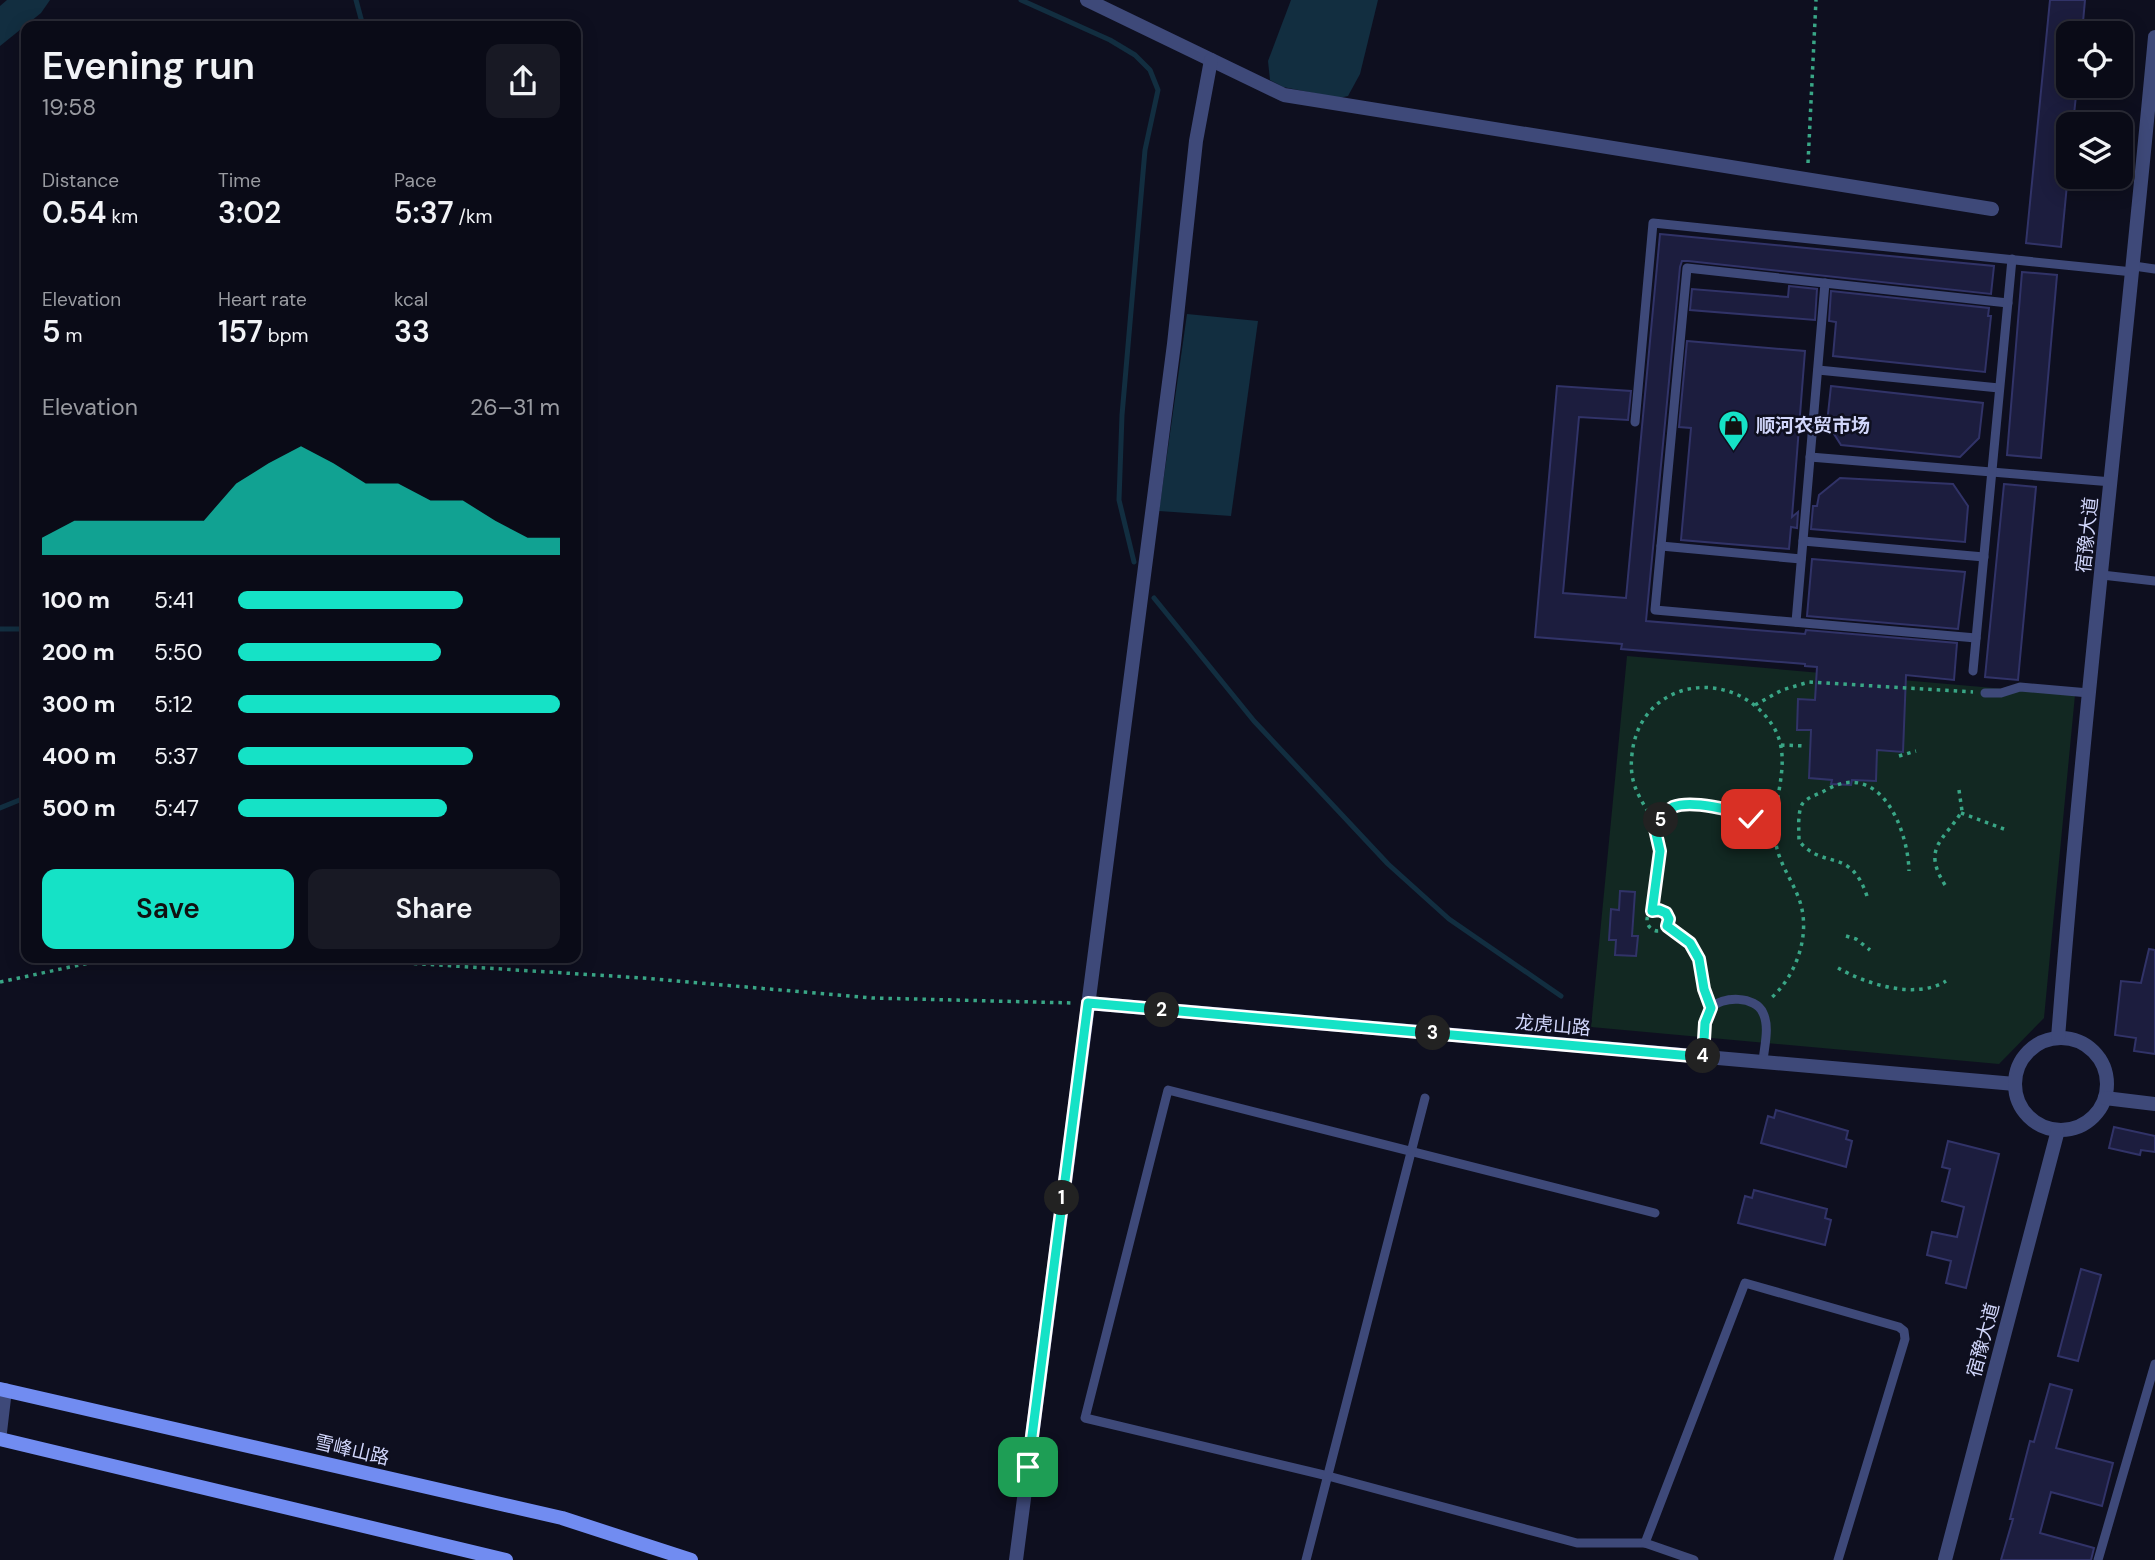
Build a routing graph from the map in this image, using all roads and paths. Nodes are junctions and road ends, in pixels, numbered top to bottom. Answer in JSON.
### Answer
{"nodes":[{"id":1,"x":1087,"y":0,"type":"edge"},
{"id":2,"x":1816,"y":0,"type":"edge"},
{"id":3,"x":2155,"y":37,"type":"edge"},
{"id":4,"x":1211,"y":60,"type":"junction"},
{"id":5,"x":1808,"y":180,"type":"junction"},
{"id":6,"x":1992,"y":209,"type":"dead end"},
{"id":7,"x":2012,"y":259,"type":"junction"},
{"id":8,"x":2133,"y":269,"type":"junction"},
{"id":9,"x":2155,"y":269,"type":"edge"},
{"id":10,"x":1825,"y":283,"type":"junction"},
{"id":11,"x":2008,"y":303,"type":"junction"},
{"id":12,"x":1818,"y":370,"type":"junction"},
{"id":13,"x":2000,"y":388,"type":"junction"},
{"id":14,"x":1634,"y":422,"type":"dead end"},
{"id":15,"x":1810,"y":457,"type":"junction"},
{"id":16,"x":1992,"y":472,"type":"junction"},
{"id":17,"x":2112,"y":482,"type":"junction"},
{"id":18,"x":1803,"y":541,"type":"junction"},
{"id":19,"x":1661,"y":546,"type":"junction"},
{"id":20,"x":1984,"y":557,"type":"junction"},
{"id":21,"x":1801,"y":559,"type":"junction"},
{"id":22,"x":2102,"y":575,"type":"junction"},
{"id":23,"x":2155,"y":581,"type":"edge"},
{"id":24,"x":1796,"y":622,"type":"junction"},
{"id":25,"x":1976,"y":638,"type":"junction"},
{"id":26,"x":1973,"y":671,"type":"dead end"},
{"id":27,"x":1985,"y":693,"type":"joint"},
{"id":28,"x":2089,"y":693,"type":"junction"},
{"id":29,"x":1754,"y":705,"type":"junction"},
{"id":30,"x":1781,"y":745,"type":"junction"},
{"id":31,"x":1807,"y":746,"type":"dead end"},
{"id":32,"x":1916,"y":751,"type":"dead end"},
{"id":33,"x":1899,"y":756,"type":"dead end"},
{"id":34,"x":1959,"y":790,"type":"dead end"},
{"id":35,"x":1961,"y":813,"type":"junction"},
{"id":36,"x":1751,"y":819,"type":"dead end"},
{"id":37,"x":1655,"y":829,"type":"junction"},
{"id":38,"x":2004,"y":829,"type":"dead end"},
{"id":39,"x":1909,"y":870,"type":"dead end"},
{"id":40,"x":1945,"y":885,"type":"dead end"},
{"id":41,"x":1867,"y":896,"type":"dead end"},
{"id":42,"x":1652,"y":911,"type":"junction"},
{"id":43,"x":1667,"y":926,"type":"junction"},
{"id":44,"x":1846,"y":936,"type":"dead end"},
{"id":45,"x":1870,"y":950,"type":"dead end"},
{"id":46,"x":89,"y":963,"type":"edge"},
{"id":47,"x":380,"y":963,"type":"edge"},
{"id":48,"x":391,"y":964,"type":"joint"},
{"id":49,"x":1838,"y":968,"type":"dead end"},
{"id":50,"x":1945,"y":981,"type":"dead end"},
{"id":51,"x":0,"y":982,"type":"edge"},
{"id":52,"x":1088,"y":1003,"type":"junction"},
{"id":53,"x":1711,"y":1008,"type":"junction"},
{"id":54,"x":1760,"y":1008,"type":"junction"},
{"id":55,"x":2058,"y":1038,"type":"junction"},
{"id":56,"x":1703,"y":1057,"type":"junction"},
{"id":57,"x":1763,"y":1062,"type":"junction"},
{"id":58,"x":2015,"y":1084,"type":"junction"},
{"id":59,"x":1425,"y":1098,"type":"dead end"},
{"id":60,"x":2105,"y":1098,"type":"junction"},
{"id":61,"x":2155,"y":1104,"type":"edge"},
{"id":62,"x":2058,"y":1130,"type":"junction"},
{"id":63,"x":1411,"y":1152,"type":"junction"},
{"id":64,"x":1655,"y":1213,"type":"dead end"},
{"id":65,"x":2155,"y":1364,"type":"edge"},
{"id":66,"x":3,"y":1389,"type":"edge"},
{"id":67,"x":0,"y":1432,"type":"edge"},
{"id":68,"x":0,"y":1439,"type":"edge"},
{"id":69,"x":1328,"y":1476,"type":"junction"},
{"id":70,"x":1645,"y":1543,"type":"junction"},
{"id":71,"x":506,"y":1560,"type":"edge"},
{"id":72,"x":691,"y":1560,"type":"edge"},
{"id":73,"x":1016,"y":1560,"type":"edge"},
{"id":74,"x":1306,"y":1560,"type":"edge"},
{"id":75,"x":1694,"y":1560,"type":"edge"},
{"id":76,"x":1838,"y":1560,"type":"edge"},
{"id":77,"x":1945,"y":1560,"type":"edge"},
{"id":78,"x":2098,"y":1560,"type":"edge"}],
"edges":[{"from":1,"to":4,"type":"street"},
{"from":2,"to":5,"type":"path"},
{"from":3,"to":8,"type":"street","name":"宿豫大道"},
{"from":4,"to":5,"type":"street"},
{"from":4,"to":52,"type":"street"},
{"from":5,"to":6,"type":"street"},
{"from":7,"to":8,"type":"lane"},
{"from":7,"to":11,"type":"lane"},
{"from":7,"to":14,"type":"lane"},
{"from":8,"to":9,"type":"lane"},
{"from":8,"to":17,"type":"street","name":"宿豫大道"},
{"from":10,"to":11,"type":"lane"},
{"from":10,"to":12,"type":"lane"},
{"from":10,"to":19,"type":"lane"},
{"from":11,"to":13,"type":"lane"},
{"from":12,"to":13,"type":"lane"},
{"from":12,"to":15,"type":"lane"},
{"from":13,"to":16,"type":"lane"},
{"from":15,"to":16,"type":"lane"},
{"from":15,"to":18,"type":"lane"},
{"from":16,"to":17,"type":"lane"},
{"from":16,"to":20,"type":"lane"},
{"from":17,"to":22,"type":"street","name":"宿豫大道"},
{"from":18,"to":20,"type":"lane"},
{"from":18,"to":21,"type":"lane"},
{"from":19,"to":21,"type":"lane"},
{"from":19,"to":24,"type":"lane"},
{"from":20,"to":25,"type":"lane"},
{"from":21,"to":24,"type":"lane"},
{"from":22,"to":23,"type":"lane"},
{"from":22,"to":28,"type":"street","name":"宿豫大道"},
{"from":24,"to":25,"type":"lane"},
{"from":25,"to":26,"type":"lane"},
{"from":27,"to":28,"type":"lane"},
{"from":27,"to":29,"type":"path"},
{"from":28,"to":55,"type":"street","name":"宿豫大道"},
{"from":29,"to":30,"type":"path"},
{"from":29,"to":37,"type":"path"},
{"from":30,"to":31,"type":"path"},
{"from":30,"to":54,"type":"path"},
{"from":32,"to":33,"type":"path"},
{"from":34,"to":35,"type":"path"},
{"from":35,"to":38,"type":"path"},
{"from":35,"to":40,"type":"path"},
{"from":36,"to":37,"type":"path"},
{"from":37,"to":42,"type":"path"},
{"from":39,"to":41,"type":"path"},
{"from":42,"to":43,"type":"path"},
{"from":42,"to":43,"type":"path"},
{"from":43,"to":53,"type":"path"},
{"from":44,"to":45,"type":"path"},
{"from":46,"to":51,"type":"path"},
{"from":47,"to":48,"type":"path"},
{"from":48,"to":52,"type":"path"},
{"from":49,"to":50,"type":"path"},
{"from":52,"to":56,"type":"street","name":"龙虎山路"},
{"from":52,"to":73,"type":"street"},
{"from":53,"to":54,"type":"lane"},
{"from":53,"to":56,"type":"lane"},
{"from":54,"to":57,"type":"lane"},
{"from":55,"to":58,"type":"street"},
{"from":55,"to":60,"type":"street"},
{"from":56,"to":57,"type":"street","name":"龙虎山路"},
{"from":57,"to":58,"type":"street","name":"龙虎山路"},
{"from":58,"to":62,"type":"street"},
{"from":59,"to":63,"type":"lane"},
{"from":60,"to":61,"type":"street"},
{"from":60,"to":62,"type":"street"},
{"from":62,"to":77,"type":"street","name":"宿豫大道"},
{"from":63,"to":64,"type":"lane"},
{"from":63,"to":69,"type":"lane"},
{"from":63,"to":69,"type":"lane"},
{"from":65,"to":78,"type":"lane"},
{"from":66,"to":67,"type":"street"},
{"from":66,"to":72,"type":"main road","name":"雪峰山路"},
{"from":68,"to":71,"type":"main road"},
{"from":69,"to":70,"type":"lane"},
{"from":69,"to":74,"type":"lane"},
{"from":70,"to":75,"type":"lane"},
{"from":70,"to":76,"type":"lane"}]}
